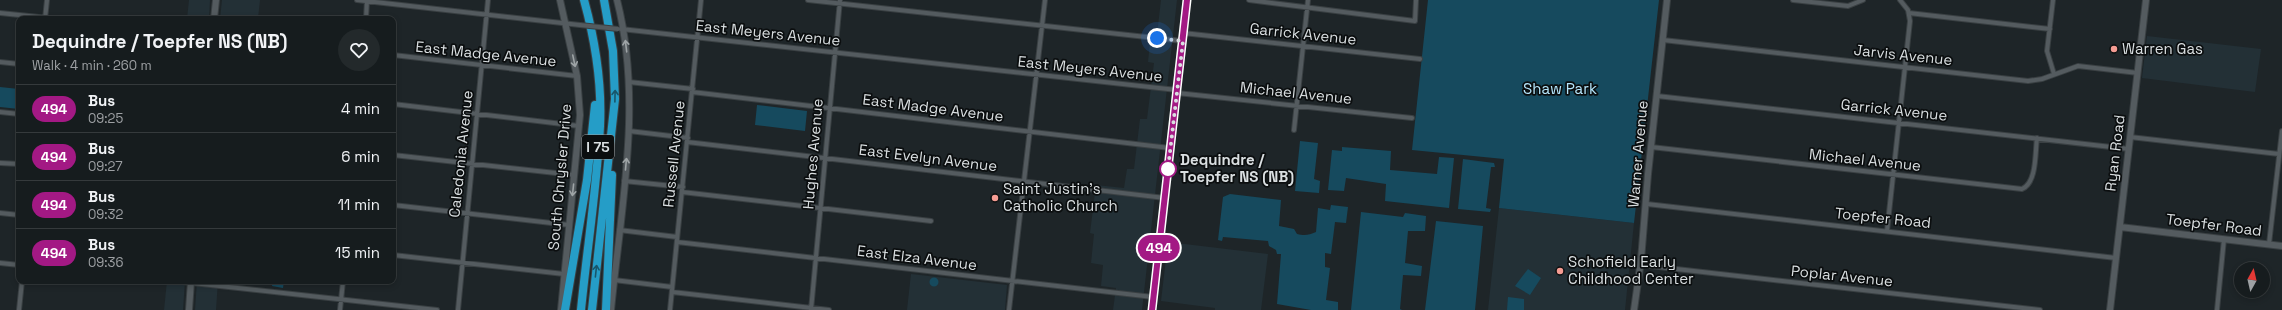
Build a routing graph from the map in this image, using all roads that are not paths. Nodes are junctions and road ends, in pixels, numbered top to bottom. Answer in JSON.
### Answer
{"nodes":[{"id":1,"x":47,"y":0,"type":"edge"},
{"id":2,"x":216,"y":0,"type":"edge"},
{"id":3,"x":357,"y":0,"type":"edge"},
{"id":4,"x":488,"y":0,"type":"edge"},
{"id":5,"x":560,"y":0,"type":"edge"},
{"id":6,"x":584,"y":0,"type":"edge"},
{"id":7,"x":604,"y":0,"type":"edge"},
{"id":8,"x":617,"y":0,"type":"edge"},
{"id":9,"x":701,"y":0,"type":"edge"},
{"id":10,"x":808,"y":0,"type":"edge"},
{"id":11,"x":1045,"y":0,"type":"edge"},
{"id":12,"x":1187,"y":0,"type":"edge"},
{"id":13,"x":1249,"y":0,"type":"edge"},
{"id":14,"x":1308,"y":0,"type":"edge"},
{"id":15,"x":1416,"y":0,"type":"edge"},
{"id":16,"x":1667,"y":0,"type":"edge"},
{"id":17,"x":1793,"y":0,"type":"edge"},
{"id":18,"x":1863,"y":0,"type":"edge"},
{"id":19,"x":1900,"y":0,"type":"edge"},
{"id":20,"x":2053,"y":0,"type":"edge"},
{"id":21,"x":2146,"y":0,"type":"edge"},
{"id":22,"x":367,"y":1,"type":"edge"},
{"id":23,"x":840,"y":2,"type":"edge"},
{"id":24,"x":1307,"y":7,"type":"junction"},
{"id":25,"x":0,"y":13,"type":"edge"},
{"id":26,"x":1909,"y":13,"type":"junction"},
{"id":27,"x":487,"y":14,"type":"junction"},
{"id":28,"x":27,"y":16,"type":"edge"},
{"id":29,"x":45,"y":16,"type":"edge"},
{"id":30,"x":214,"y":16,"type":"edge"},
{"id":31,"x":366,"y":16,"type":"edge"},
{"id":32,"x":565,"y":23,"type":"junction"},
{"id":33,"x":1042,"y":25,"type":"junction"},
{"id":34,"x":621,"y":29,"type":"junction"},
{"id":35,"x":2050,"y":29,"type":"junction"},
{"id":36,"x":1183,"y":33,"type":"junction"},
{"id":37,"x":698,"y":38,"type":"junction"},
{"id":38,"x":1663,"y":40,"type":"junction"},
{"id":39,"x":1183,"y":41,"type":"junction"},
{"id":40,"x":1302,"y":46,"type":"junction"},
{"id":41,"x":835,"y":53,"type":"junction"},
{"id":42,"x":396,"y":55,"type":"edge"},
{"id":43,"x":1420,"y":59,"type":"dead end"},
{"id":44,"x":0,"y":62,"type":"edge"},
{"id":45,"x":16,"y":64,"type":"edge"},
{"id":46,"x":482,"y":65,"type":"junction"},
{"id":47,"x":1905,"y":67,"type":"junction"},
{"id":48,"x":2138,"y":73,"type":"junction"},
{"id":49,"x":2054,"y":74,"type":"junction"},
{"id":50,"x":1036,"y":75,"type":"junction"},
{"id":51,"x":577,"y":76,"type":"junction"},
{"id":52,"x":630,"y":82,"type":"junction"},
{"id":53,"x":599,"y":89,"type":"junction"},
{"id":54,"x":693,"y":91,"type":"junction"},
{"id":55,"x":1177,"y":91,"type":"junction"},
{"id":56,"x":1657,"y":96,"type":"junction"},
{"id":57,"x":396,"y":104,"type":"edge"},
{"id":58,"x":1296,"y":106,"type":"junction"},
{"id":59,"x":830,"y":108,"type":"junction"},
{"id":60,"x":0,"y":112,"type":"edge"},
{"id":61,"x":16,"y":114,"type":"edge"},
{"id":62,"x":477,"y":114,"type":"junction"},
{"id":63,"x":1412,"y":118,"type":"dead end"},
{"id":64,"x":1899,"y":123,"type":"junction"},
{"id":65,"x":579,"y":126,"type":"junction"},
{"id":66,"x":613,"y":126,"type":"junction"},
{"id":67,"x":1294,"y":130,"type":"dead end"},
{"id":68,"x":629,"y":131,"type":"junction"},
{"id":69,"x":2282,"y":131,"type":"edge"},
{"id":70,"x":1030,"y":132,"type":"junction"},
{"id":71,"x":2130,"y":137,"type":"junction"},
{"id":72,"x":2037,"y":138,"type":"junction"},
{"id":73,"x":688,"y":140,"type":"junction"},
{"id":74,"x":1651,"y":147,"type":"junction"},
{"id":75,"x":1170,"y":148,"type":"junction"},
{"id":76,"x":2129,"y":149,"type":"junction"},
{"id":77,"x":396,"y":154,"type":"edge"},
{"id":78,"x":2279,"y":154,"type":"junction"},
{"id":79,"x":825,"y":158,"type":"junction"},
{"id":80,"x":0,"y":162,"type":"edge"},
{"id":81,"x":472,"y":163,"type":"junction"},
{"id":82,"x":16,"y":164,"type":"edge"},
{"id":83,"x":574,"y":175,"type":"junction"},
{"id":84,"x":1893,"y":175,"type":"junction"},
{"id":85,"x":624,"y":181,"type":"junction"},
{"id":86,"x":1024,"y":182,"type":"junction"},
{"id":87,"x":682,"y":190,"type":"junction"},
{"id":88,"x":1165,"y":198,"type":"junction"},
{"id":89,"x":1647,"y":204,"type":"junction"},
{"id":90,"x":396,"y":205,"type":"edge"},
{"id":91,"x":820,"y":208,"type":"junction"},
{"id":92,"x":0,"y":213,"type":"edge"},
{"id":93,"x":467,"y":213,"type":"junction"},
{"id":94,"x":16,"y":215,"type":"edge"},
{"id":95,"x":931,"y":221,"type":"dead end"},
{"id":96,"x":569,"y":225,"type":"junction"},
{"id":97,"x":2120,"y":227,"type":"junction"},
{"id":98,"x":619,"y":230,"type":"junction"},
{"id":99,"x":1887,"y":232,"type":"junction"},
{"id":100,"x":677,"y":239,"type":"junction"},
{"id":101,"x":2224,"y":239,"type":"junction"},
{"id":102,"x":2269,"y":244,"type":"junction"},
{"id":103,"x":2282,"y":246,"type":"edge"},
{"id":104,"x":396,"y":255,"type":"edge"},
{"id":105,"x":816,"y":258,"type":"junction"},
{"id":106,"x":2116,"y":258,"type":"junction"},
{"id":107,"x":0,"y":263,"type":"edge"},
{"id":108,"x":462,"y":263,"type":"junction"},
{"id":109,"x":16,"y":265,"type":"edge"},
{"id":110,"x":1641,"y":265,"type":"junction"},
{"id":111,"x":564,"y":274,"type":"junction"},
{"id":112,"x":614,"y":280,"type":"junction"},
{"id":113,"x":1013,"y":281,"type":"junction"},
{"id":114,"x":22,"y":284,"type":"edge"},
{"id":115,"x":191,"y":284,"type":"edge"},
{"id":116,"x":209,"y":284,"type":"edge"},
{"id":117,"x":343,"y":284,"type":"edge"},
{"id":118,"x":672,"y":289,"type":"junction"},
{"id":119,"x":1153,"y":297,"type":"junction"},
{"id":120,"x":342,"y":299,"type":"junction"},
{"id":121,"x":811,"y":309,"type":"edge"},
{"id":122,"x":19,"y":310,"type":"edge"},
{"id":123,"x":189,"y":310,"type":"edge"},
{"id":124,"x":340,"y":310,"type":"edge"},
{"id":125,"x":437,"y":310,"type":"edge"},
{"id":126,"x":458,"y":310,"type":"edge"},
{"id":127,"x":561,"y":310,"type":"edge"},
{"id":128,"x":565,"y":310,"type":"edge"},
{"id":129,"x":581,"y":310,"type":"edge"},
{"id":130,"x":592,"y":310,"type":"edge"},
{"id":131,"x":606,"y":310,"type":"edge"},
{"id":132,"x":611,"y":310,"type":"edge"},
{"id":133,"x":670,"y":310,"type":"edge"},
{"id":134,"x":829,"y":310,"type":"edge"},
{"id":135,"x":1009,"y":310,"type":"edge"},
{"id":136,"x":1152,"y":310,"type":"edge"},
{"id":137,"x":1634,"y":310,"type":"edge"},
{"id":138,"x":2040,"y":310,"type":"edge"},
{"id":139,"x":2110,"y":310,"type":"edge"},
{"id":140,"x":2217,"y":310,"type":"edge"}],
"edges":[{"from":1,"to":29,"type":"street"},
{"from":2,"to":30,"type":"main road"},
{"from":3,"to":22,"type":"street","name":"East Meyers Avenue"},
{"from":4,"to":27,"type":"street","name":"Caledonia Avenue"},
{"from":5,"to":32,"type":"main road","name":"South Chrysler Drive"},
{"from":6,"to":53,"type":"highway","number":"I 75"},
{"from":66,"to":7,"type":"highway","number":"I 75","one_way":true},
{"from":8,"to":34,"type":"main road"},
{"from":9,"to":37,"type":"street","name":"Russell Avenue"},
{"from":10,"to":23,"type":"street"},
{"from":11,"to":33,"type":"street"},
{"from":12,"to":36,"type":"main road"},
{"from":13,"to":24,"type":"street"},
{"from":14,"to":24,"type":"street"},
{"from":15,"to":24,"type":"street"},
{"from":16,"to":38,"type":"main road","name":"Warner Avenue"},
{"from":17,"to":18,"type":"street"},
{"from":19,"to":26,"type":"street"},
{"from":20,"to":35,"type":"street"},
{"from":21,"to":48,"type":"main road","name":"Ryan Road"},
{"from":22,"to":27,"type":"street","name":"East Meyers Avenue"},
{"from":22,"to":31,"type":"street"},
{"from":23,"to":33,"type":"street"},
{"from":23,"to":41,"type":"street","name":"Hughes Avenue"},
{"from":24,"to":40,"type":"street"},
{"from":25,"to":28,"type":"street"},
{"from":26,"to":35,"type":"street"},
{"from":26,"to":47,"type":"street"},
{"from":27,"to":32,"type":"street","name":"East Meyers Avenue"},
{"from":27,"to":46,"type":"street","name":"Caledonia Avenue"},
{"from":32,"to":34,"type":"street","name":"East Meyers Avenue","bridge":true},
{"from":32,"to":51,"type":"main road","name":"South Chrysler Drive","one_way":true},
{"from":33,"to":39,"type":"street"},
{"from":33,"to":50,"type":"street"},
{"from":34,"to":37,"type":"street","name":"East Meyers Avenue"},
{"from":52,"to":34,"type":"main road","one_way":true},
{"from":35,"to":49,"type":"street"},
{"from":36,"to":39,"type":"main road"},
{"from":36,"to":40,"type":"street","name":"Garrick Avenue"},
{"from":37,"to":41,"type":"street","name":"East Meyers Avenue"},
{"from":37,"to":54,"type":"street","name":"Russell Avenue"},
{"from":38,"to":47,"type":"street","name":"Jarvis Avenue"},
{"from":38,"to":56,"type":"main road","name":"Warner Avenue"},
{"from":39,"to":55,"type":"main road"},
{"from":40,"to":43,"type":"street","name":"Garrick Avenue"},
{"from":40,"to":58,"type":"street"},
{"from":41,"to":50,"type":"street","name":"East Meyers Avenue"},
{"from":41,"to":59,"type":"street","name":"Hughes Avenue"},
{"from":42,"to":46,"type":"street","name":"East Madge Avenue"},
{"from":44,"to":45,"type":"street"},
{"from":46,"to":51,"type":"street","name":"East Madge Avenue"},
{"from":46,"to":62,"type":"street","name":"Caledonia Avenue"},
{"from":47,"to":49,"type":"street","name":"Jarvis Avenue"},
{"from":47,"to":64,"type":"street"},
{"from":48,"to":49,"type":"street","name":"Jarvis Avenue"},
{"from":48,"to":71,"type":"main road","name":"Ryan Road"},
{"from":50,"to":55,"type":"street","name":"East Meyers Avenue"},
{"from":50,"to":70,"type":"street"},
{"from":51,"to":65,"type":"main road","name":"South Chrysler Drive"},
{"from":52,"to":54,"type":"street","name":"East Madge Avenue"},
{"from":52,"to":68,"type":"main road"},
{"from":53,"to":128,"type":"highway"},
{"from":53,"to":129,"type":"highway","number":"I 75"},
{"from":54,"to":59,"type":"street","name":"East Madge Avenue"},
{"from":54,"to":73,"type":"street","name":"Russell Avenue"},
{"from":55,"to":58,"type":"street","name":"Michael Avenue"},
{"from":55,"to":75,"type":"main road"},
{"from":56,"to":64,"type":"street","name":"Garrick Avenue"},
{"from":56,"to":74,"type":"main road","name":"Warner Avenue"},
{"from":57,"to":62,"type":"street"},
{"from":58,"to":63,"type":"street","name":"Michael Avenue"},
{"from":58,"to":67,"type":"street"},
{"from":59,"to":70,"type":"street","name":"East Madge Avenue"},
{"from":59,"to":79,"type":"street","name":"Hughes Avenue"},
{"from":60,"to":61,"type":"street"},
{"from":62,"to":65,"type":"street"},
{"from":62,"to":81,"type":"street","name":"Caledonia Avenue"},
{"from":64,"to":72,"type":"street","name":"Garrick Avenue"},
{"from":64,"to":84,"type":"street"},
{"from":65,"to":83,"type":"main road","name":"South Chrysler Drive"},
{"from":130,"to":66,"type":"highway","number":"I 75","one_way":true},
{"from":66,"to":131,"type":"highway"},
{"from":68,"to":73,"type":"street","name":"East Evelyn Avenue"},
{"from":85,"to":68,"type":"main road","one_way":true},
{"from":69,"to":78,"type":"street"},
{"from":70,"to":75,"type":"street","name":"East Madge Avenue"},
{"from":70,"to":86,"type":"street"},
{"from":71,"to":76,"type":"main road","name":"Ryan Road"},
{"from":71,"to":78,"type":"street"},
{"from":72,"to":76,"type":"street","name":"Garrick Avenue"},
{"from":72,"to":84,"type":"street","name":"Michael Avenue"},
{"from":73,"to":79,"type":"street","name":"East Evelyn Avenue"},
{"from":73,"to":87,"type":"street","name":"Russell Avenue"},
{"from":74,"to":84,"type":"street","name":"Michael Avenue"},
{"from":74,"to":89,"type":"main road","name":"Warner Avenue"},
{"from":75,"to":88,"type":"main road"},
{"from":76,"to":97,"type":"main road","name":"Ryan Road"},
{"from":77,"to":81,"type":"street"},
{"from":78,"to":102,"type":"street"},
{"from":79,"to":86,"type":"street","name":"East Evelyn Avenue"},
{"from":79,"to":91,"type":"street","name":"Hughes Avenue"},
{"from":80,"to":82,"type":"street"},
{"from":81,"to":83,"type":"street"},
{"from":81,"to":93,"type":"street","name":"Caledonia Avenue"},
{"from":83,"to":96,"type":"main road","name":"South Chrysler Drive","one_way":true},
{"from":84,"to":99,"type":"street"},
{"from":85,"to":87,"type":"street"},
{"from":85,"to":98,"type":"main road"},
{"from":86,"to":88,"type":"street","name":"East Evelyn Avenue"},
{"from":86,"to":113,"type":"street"},
{"from":87,"to":91,"type":"street"},
{"from":87,"to":100,"type":"street","name":"Russell Avenue"},
{"from":88,"to":119,"type":"main road"},
{"from":89,"to":99,"type":"street","name":"Toepfer Road"},
{"from":89,"to":110,"type":"main road","name":"Warner Avenue"},
{"from":90,"to":93,"type":"street"},
{"from":91,"to":95,"type":"street"},
{"from":91,"to":105,"type":"street","name":"Hughes Avenue"},
{"from":92,"to":94,"type":"street"},
{"from":93,"to":96,"type":"street"},
{"from":93,"to":108,"type":"street","name":"Caledonia Avenue"},
{"from":96,"to":111,"type":"main road","name":"South Chrysler Drive"},
{"from":97,"to":101,"type":"main road","name":"Toepfer Road"},
{"from":97,"to":106,"type":"main road","name":"Ryan Road"},
{"from":98,"to":100,"type":"street","name":"East Elza Avenue"},
{"from":98,"to":112,"type":"main road"},
{"from":99,"to":106,"type":"street","name":"Toepfer Road"},
{"from":100,"to":105,"type":"street","name":"East Elza Avenue"},
{"from":100,"to":118,"type":"street","name":"Russell Avenue"},
{"from":101,"to":102,"type":"main road","name":"Toepfer Road"},
{"from":101,"to":140,"type":"street"},
{"from":102,"to":103,"type":"main road","name":"Toepfer Road"},
{"from":104,"to":108,"type":"street"},
{"from":105,"to":113,"type":"street","name":"East Elza Avenue"},
{"from":105,"to":121,"type":"street","name":"Hughes Avenue"},
{"from":106,"to":139,"type":"main road","name":"Ryan Road"},
{"from":107,"to":109,"type":"street"},
{"from":108,"to":111,"type":"street"},
{"from":108,"to":126,"type":"street","name":"Caledonia Avenue"},
{"from":110,"to":137,"type":"main road","name":"Warner Avenue"},
{"from":110,"to":138,"type":"street","name":"Poplar Avenue"},
{"from":111,"to":127,"type":"main road","name":"South Chrysler Drive"},
{"from":112,"to":118,"type":"street"},
{"from":112,"to":132,"type":"main road"},
{"from":113,"to":119,"type":"street","name":"East Elza Avenue"},
{"from":113,"to":135,"type":"street"},
{"from":114,"to":122,"type":"street"},
{"from":115,"to":123,"type":"main road"},
{"from":116,"to":120,"type":"street"},
{"from":117,"to":120,"type":"street"},
{"from":118,"to":121,"type":"street"},
{"from":118,"to":133,"type":"street","name":"Russell Avenue"},
{"from":119,"to":136,"type":"main road"},
{"from":120,"to":124,"type":"street"},
{"from":120,"to":125,"type":"street"},
{"from":121,"to":134,"type":"street"}]}
